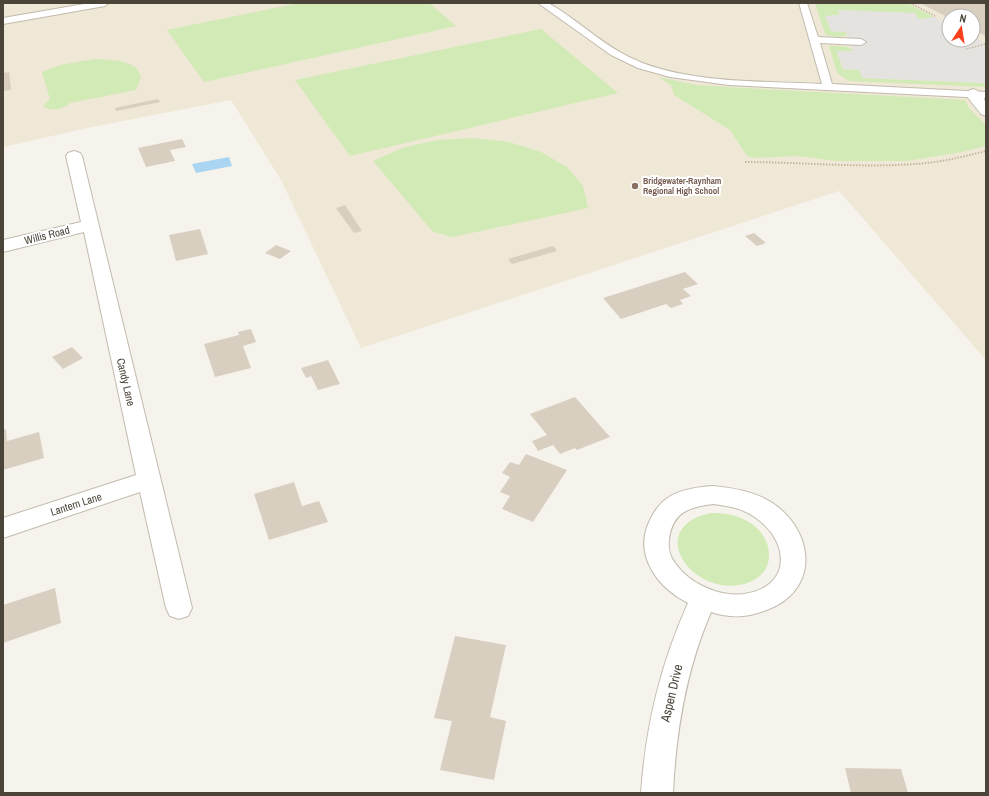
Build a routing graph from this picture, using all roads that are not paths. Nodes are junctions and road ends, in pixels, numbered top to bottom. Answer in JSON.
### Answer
{"nodes":[{"id":1,"x":105,"y":3,"type":"edge"},
{"id":2,"x":542,"y":3,"type":"edge"},
{"id":3,"x":803,"y":3,"type":"edge"},
{"id":4,"x":3,"y":21,"type":"edge"},
{"id":5,"x":814,"y":40,"type":"junction"},
{"id":6,"x":861,"y":42,"type":"dead end"},
{"id":7,"x":828,"y":87,"type":"junction"},
{"id":8,"x":980,"y":94,"type":"edge"},
{"id":9,"x":986,"y":112,"type":"edge"},
{"id":10,"x":74,"y":156,"type":"dead end"},
{"id":11,"x":91,"y":224,"type":"junction"},
{"id":12,"x":3,"y":246,"type":"edge"},
{"id":13,"x":148,"y":480,"type":"junction"},
{"id":14,"x":3,"y":528,"type":"edge"},
{"id":15,"x":703,"y":598,"type":"junction"},
{"id":16,"x":179,"y":608,"type":"dead end"},
{"id":17,"x":657,"y":793,"type":"edge"}],
"edges":[{"from":1,"to":4,"type":"lane"},
{"from":2,"to":7,"type":"lane"},
{"from":3,"to":5,"type":"lane"},
{"from":5,"to":6,"type":"lane"},
{"from":5,"to":7,"type":"lane"},
{"from":7,"to":8,"type":"lane"},
{"from":8,"to":9,"type":"street"},
{"from":10,"to":11,"type":"street","name":"Candy Lane"},
{"from":11,"to":12,"type":"street","name":"Willis Road"},
{"from":11,"to":13,"type":"street","name":"Candy Lane"},
{"from":13,"to":14,"type":"street","name":"Lantern Lane"},
{"from":13,"to":16,"type":"street","name":"Candy Lane"},
{"from":15,"to":15,"type":"street"},
{"from":15,"to":17,"type":"street","name":"Aspen Drive"}]}
